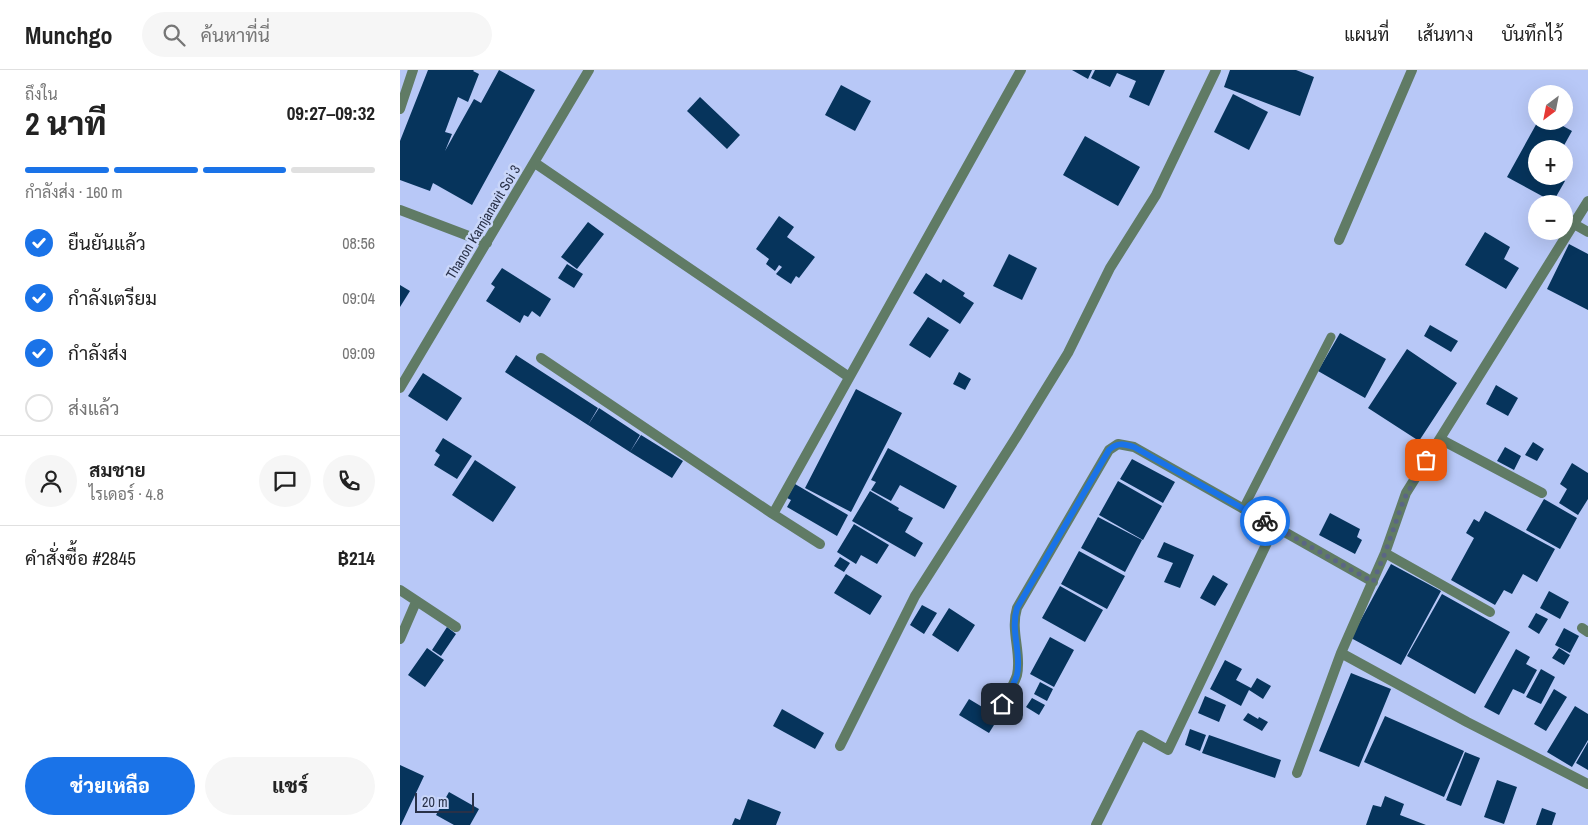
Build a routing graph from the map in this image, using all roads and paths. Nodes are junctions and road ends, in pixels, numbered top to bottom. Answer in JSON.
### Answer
{"nodes":[{"id":1,"x":413,"y":70,"type":"edge"},
{"id":2,"x":589,"y":70,"type":"edge"},
{"id":3,"x":1021,"y":70,"type":"edge"},
{"id":4,"x":1216,"y":70,"type":"edge"},
{"id":5,"x":1412,"y":70,"type":"edge"},
{"id":6,"x":400,"y":109,"type":"edge"},
{"id":7,"x":535,"y":162,"type":"junction"},
{"id":8,"x":1588,"y":201,"type":"edge"},
{"id":9,"x":400,"y":210,"type":"edge"},
{"id":10,"x":1574,"y":224,"type":"junction"},
{"id":11,"x":1588,"y":232,"type":"edge"},
{"id":12,"x":1339,"y":240,"type":"dead end"},
{"id":13,"x":486,"y":244,"type":"junction"},
{"id":14,"x":1331,"y":337,"type":"dead end"},
{"id":15,"x":541,"y":358,"type":"dead end"},
{"id":16,"x":849,"y":377,"type":"junction"},
{"id":17,"x":400,"y":388,"type":"edge"},
{"id":18,"x":1440,"y":438,"type":"junction"},
{"id":19,"x":1542,"y":493,"type":"dead end"},
{"id":20,"x":1243,"y":510,"type":"junction"},
{"id":21,"x":773,"y":514,"type":"junction"},
{"id":22,"x":1275,"y":526,"type":"junction"},
{"id":23,"x":820,"y":544,"type":"dead end"},
{"id":24,"x":1385,"y":553,"type":"junction"},
{"id":25,"x":1373,"y":582,"type":"junction"},
{"id":26,"x":400,"y":590,"type":"edge"},
{"id":27,"x":416,"y":602,"type":"junction"},
{"id":28,"x":1490,"y":612,"type":"dead end"},
{"id":29,"x":456,"y":627,"type":"dead end"},
{"id":30,"x":400,"y":639,"type":"edge"},
{"id":31,"x":1341,"y":653,"type":"junction"},
{"id":32,"x":1002,"y":704,"type":"dead end"},
{"id":33,"x":840,"y":746,"type":"dead end"},
{"id":34,"x":1297,"y":773,"type":"dead end"},
{"id":35,"x":1588,"y":784,"type":"edge"},
{"id":36,"x":1096,"y":825,"type":"edge"}],
"edges":[{"from":1,"to":6,"type":"street"},
{"from":2,"to":7,"type":"street","name":"Thanon Karnjanavit Soi 3"},
{"from":3,"to":16,"type":"street"},
{"from":4,"to":33,"type":"street"},
{"from":5,"to":12,"type":"street"},
{"from":7,"to":13,"type":"street","name":"Thanon Karnjanavit Soi 3"},
{"from":7,"to":16,"type":"street"},
{"from":8,"to":10,"type":"street"},
{"from":9,"to":13,"type":"street"},
{"from":10,"to":11,"type":"street"},
{"from":10,"to":18,"type":"street"},
{"from":13,"to":17,"type":"street","name":"Thanon Karnjanavit Soi 3"},
{"from":14,"to":20,"type":"lane"},
{"from":15,"to":21,"type":"street"},
{"from":16,"to":21,"type":"street"},
{"from":18,"to":19,"type":"street"},
{"from":18,"to":24,"type":"street"},
{"from":20,"to":22,"type":"street"},
{"from":20,"to":32,"type":"street"},
{"from":21,"to":23,"type":"street"},
{"from":22,"to":25,"type":"street"},
{"from":22,"to":36,"type":"street"},
{"from":24,"to":25,"type":"street"},
{"from":24,"to":28,"type":"street"},
{"from":25,"to":31,"type":"street"},
{"from":26,"to":27,"type":"street"},
{"from":27,"to":29,"type":"street"},
{"from":27,"to":30,"type":"street"},
{"from":31,"to":34,"type":"street"},
{"from":31,"to":35,"type":"street"}]}
